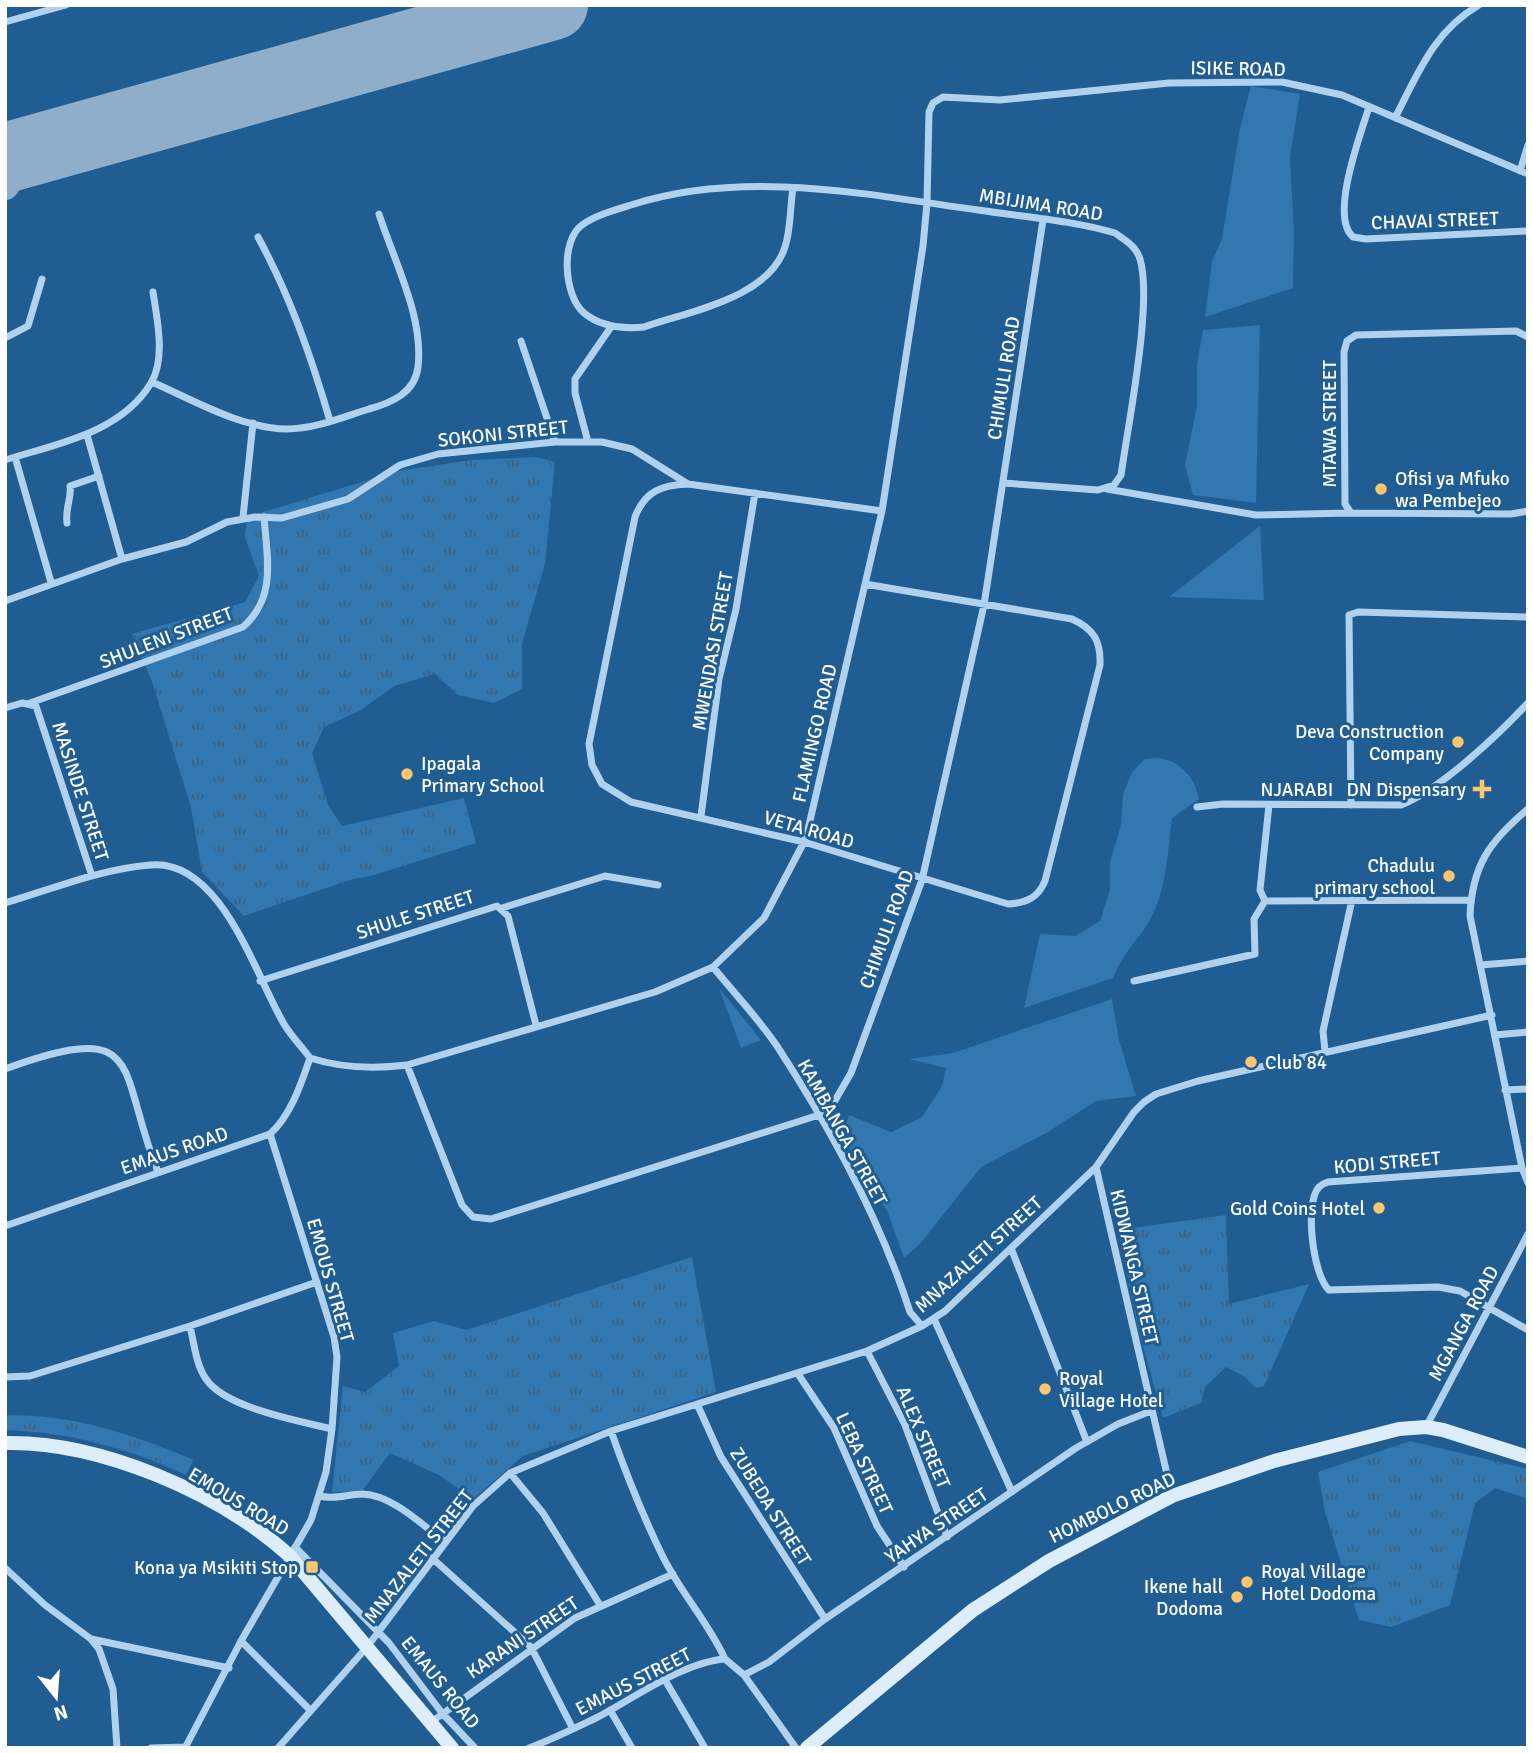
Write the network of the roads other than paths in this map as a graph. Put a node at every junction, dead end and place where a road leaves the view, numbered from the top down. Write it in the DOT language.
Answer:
graph roads {
  1 [pos="66,5"];
  2 [pos="1479,5"];
  3 [pos="5,22"];
  4 [pos="933,103"];
  5 [pos="1368,107"];
  6 [pos="1395,118"];
  7 [pos="1528,145"];
  8 [pos="1524,173"];
  9 [pos="793,188"];
  10 [pos="927,203"];
  11 [pos="379,214"];
  12 [pos="1043,220"];
  13 [pos="1528,231"];
  14 [pos="258,237"];
  15 [pos="42,279"];
  16 [pos="153,292"];
  17 [pos="611,327"];
  18 [pos="1528,337"];
  19 [pos="5,338"];
  20 [pos="521,341"];
  21 [pos="152,382"];
  22 [pos="330,421"];
  23 [pos="253,423"];
  24 [pos="88,435"];
  25 [pos="555,442"];
  26 [pos="588,442"];
  27 [pos="15,457"];
  28 [pos="5,460"];
  29 [pos="99,476"];
  30 [pos="1003,483"];
  31 [pos="688,484"];
  32 [pos="1106,489"];
  33 [pos="755,493"];
  34 [pos="882,511"];
  35 [pos="1528,511"];
  36 [pos="1351,513"];
  37 [pos="243,517"];
  38 [pos="264,517"];
  39 [pos="67,523"];
  40 [pos="122,559"];
  41 [pos="51,582"];
  42 [pos="865,584"];
  43 [pos="5,601"];
  44 [pos="984,605"];
  45 [pos="1528,617"];
  46 [pos="30,703"];
  47 [pos="1528,703"];
  48 [pos="5,708"];
  49 [pos="1269,805"];
  50 [pos="1351,805"];
  51 [pos="1197,807"];
  52 [pos="1527,812"];
  53 [pos="701,816"];
  54 [pos="804,842"];
  55 [pos="92,876"];
  56 [pos="922,880"];
  57 [pos="658,885"];
  58 [pos="1352,900"];
  59 [pos="1471,900"];
  60 [pos="1265,901"];
  61 [pos="5,903"];
  62 [pos="502,908"];
  63 [pos="1528,961"];
  64 [pos="1481,965"];
  65 [pos="713,967"];
  66 [pos="260,981"];
  67 [pos="1134,981"];
  68 [pos="1492,1015"];
  69 [pos="536,1025"];
  70 [pos="1528,1032"];
  71 [pos="1495,1035"];
  72 [pos="1325,1051"];
  73 [pos="310,1058"];
  74 [pos="407,1065"];
  75 [pos="5,1069"];
  76 [pos="1528,1089"];
  77 [pos="1505,1090"];
  78 [pos="819,1115"];
  79 [pos="270,1134"];
  80 [pos="1096,1167"];
  81 [pos="1522,1168"];
  82 [pos="158,1172"];
  83 [pos="1528,1183"];
  84 [pos="5,1226"];
  85 [pos="1528,1234"];
  86 [pos="1011,1248"];
  87 [pos="317,1282"];
  88 [pos="1489,1307"];
  89 [pos="934,1319"];
  90 [pos="190,1326"];
  91 [pos="922,1326"];
  92 [pos="1528,1330"];
  93 [pos="867,1350"];
  94 [pos="797,1374"];
  95 [pos="5,1377"];
  96 [pos="698,1406"];
  97 [pos="1151,1411"];
  98 [pos="1426,1427"];
  99 [pos="332,1429"];
  100 [pos="611,1431"];
  101 [pos="1087,1442"];
  102 [pos="5,1443"];
  103 [pos="1528,1457"];
  104 [pos="510,1473"];
  105 [pos="1012,1492"];
  106 [pos="319,1496"];
  107 [pos="1172,1496"];
  108 [pos="947,1537"];
  109 [pos="444,1541"];
  110 [pos="293,1551"];
  111 [pos="432,1558"];
  112 [pos="904,1567"];
  113 [pos="5,1569"];
  114 [pos="673,1574"];
  115 [pos="600,1605"];
  116 [pos="825,1619"];
  117 [pos="379,1632"];
  118 [pos="91,1639"];
  119 [pos="241,1641"];
  120 [pos="368,1647"];
  121 [pos="531,1647"];
  122 [pos="725,1659"];
  123 [pos="229,1668"];
  124 [pos="744,1675"];
  125 [pos="665,1680"];
  126 [pos="310,1710"];
  127 [pos="610,1710"];
  128 [pos="442,1713"];
  129 [pos="430,1723"];
  130 [pos="573,1729"];
  131 [pos="185,1747"];
  132 [pos="117,1748"];
  133 [pos="151,1748"];
  134 [pos="278,1748"];
  135 [pos="452,1748"];
  136 [pos="475,1748"];
  137 [pos="529,1748"];
  138 [pos="632,1748"];
  139 [pos="705,1748"];
  140 [pos="796,1748"];
  141 [pos="807,1748"];
  1 -- 3 [label="street"];
  2 -- 6 [label="street"];
  4 -- 5 [label="street, ISIKE ROAD"];
  4 -- 10 [label="street, FLAMINGO ROAD"];
  5 -- 6 [label="street, ISIKE ROAD"];
  5 -- 13 [label="street, CHAVAI STREET"];
  6 -- 8 [label="street, ISIKE ROAD"];
  7 -- 8 [label="street"];
  9 -- 10 [label="street, MBIJIMA ROAD"];
  9 -- 17 [label="street"];
  9 -- 17 [label="street, MBIJIMA ROAD"];
  10 -- 12 [label="street, MBIJIMA ROAD"];
  10 -- 34 [label="street, FLAMINGO ROAD"];
  11 -- 22 [label="street"];
  12 -- 30 [label="street, CHIMULI ROAD"];
  12 -- 32 [label="street, MBIJIMA ROAD"];
  14 -- 22 [label="street"];
  15 -- 19 [label="street"];
  16 -- 21 [label="street"];
  17 -- 26 [label="street"];
  18 -- 36 [label="street, MTAWA STREET"];
  20 -- 25 [label="street"];
  21 -- 23 [label="street"];
  21 -- 24 [label="street"];
  22 -- 23 [label="street"];
  23 -- 37 [label="street"];
  24 -- 27 [label="street"];
  24 -- 29 [label="street"];
  25 -- 26 [label="street, SOKONI STREET"];
  25 -- 38 [label="street, SOKONI STREET"];
  26 -- 31 [label="street, SOKONI STREET"];
  27 -- 28 [label="street"];
  27 -- 41 [label="street"];
  29 -- 39 [label="street"];
  29 -- 40 [label="street"];
  30 -- 32 [label="street"];
  30 -- 44 [label="street, CHIMULI ROAD"];
  31 -- 33 [label="street, VETA ROAD"];
  31 -- 53 [label="street, VETA ROAD"];
  32 -- 36 [label="street"];
  33 -- 34 [label="street, VETA ROAD"];
  33 -- 53 [label="street, MWENDASI STREET"];
  34 -- 42 [label="street, FLAMINGO ROAD"];
  35 -- 36 [label="street, MTAWA STREET"];
  37 -- 38 [label="street, SOKONI STREET"];
  37 -- 40 [label="street, SOKONI STREET"];
  38 -- 46 [label="street, SHULENI STREET"];
  40 -- 41 [label="street, SOKONI STREET"];
  41 -- 43 [label="street, SOKONI STREET"];
  42 -- 44 [label="street, VETA ROAD"];
  42 -- 54 [label="street, FLAMINGO ROAD"];
  44 -- 56 [label="street, CHIMULI ROAD"];
  44 -- 56 [label="street, VETA ROAD"];
  45 -- 50 [label="street"];
  46 -- 48 [label="street, MASINDE STREET"];
  46 -- 55 [label="street, MASINDE STREET"];
  47 -- 50 [label="street, NJARABI"];
  49 -- 50 [label="street, NJARABI"];
  49 -- 51 [label="street, NJARABI"];
  49 -- 60 [label="street"];
  52 -- 59 [label="street"];
  53 -- 54 [label="street, VETA ROAD"];
  54 -- 56 [label="street, VETA ROAD"];
  54 -- 65 [label="street, FLAMINGO ROAD"];
  55 -- 61 [label="street, MASINDE STREET"];
  55 -- 66 [label="street, MASINDE STREET"];
  56 -- 78 [label="street, CHIMULI ROAD"];
  57 -- 62 [label="street"];
  58 -- 59 [label="street"];
  58 -- 60 [label="street"];
  58 -- 72 [label="street"];
  59 -- 64 [label="street"];
  60 -- 67 [label="street"];
  62 -- 66 [label="street, SHULE STREET"];
  62 -- 69 [label="street, SHULE STREET"];
  63 -- 64 [label="street"];
  64 -- 68 [label="street"];
  65 -- 69 [label="street, FLAMINGO ROAD"];
  65 -- 78 [label="street, KAMBANGA STREET"];
  66 -- 73 [label="street, MASINDE STREET"];
  68 -- 71 [label="street"];
  68 -- 72 [label="street, MNAZALETI STREET"];
  69 -- 74 [label="street, FLAMINGO ROAD"];
  70 -- 71 [label="street"];
  71 -- 77 [label="street"];
  72 -- 80 [label="street, MNAZALETI STREET"];
  73 -- 74 [label="street, FLAMINGO ROAD"];
  73 -- 79 [label="street"];
  74 -- 78 [label="street"];
  75 -- 82 [label="street"];
  76 -- 77 [label="street"];
  77 -- 81 [label="street"];
  78 -- 91 [label="street, KAMBANGA STREET"];
  79 -- 82 [label="street, EMAUS ROAD"];
  79 -- 87 [label="street, EMOUS STREET"];
  80 -- 86 [label="street, MNAZALETI STREET"];
  80 -- 97 [label="street, KIDWANGA STREET"];
  81 -- 83 [label="street"];
  81 -- 88 [label="street, KODI STREET"];
  82 -- 84 [label="street, EMAUS ROAD"];
  85 -- 88 [label="street, MGANGA ROAD"];
  86 -- 89 [label="street, MNAZALETI STREET"];
  86 -- 101 [label="street"];
  87 -- 90 [label="street"];
  87 -- 99 [label="street, EMOUS STREET"];
  88 -- 92 [label="street"];
  88 -- 98 [label="street, MGANGA ROAD"];
  89 -- 91 [label="street, MNAZALETI STREET"];
  89 -- 105 [label="street"];
  90 -- 95 [label="street"];
  90 -- 99 [label="street"];
  91 -- 93 [label="street, MNAZALETI STREET"];
  93 -- 94 [label="street, MNAZALETI STREET"];
  93 -- 108 [label="street, ALEX STREET"];
  94 -- 96 [label="street, MNAZALETI STREET"];
  94 -- 112 [label="street, LEBA STREET"];
  96 -- 100 [label="street, MNAZALETI STREET"];
  96 -- 116 [label="street, ZUBEDA STREET"];
  97 -- 101 [label="street, YAHYA STREET"];
  97 -- 107 [label="street, KIDWANGA STREET"];
  98 -- 103 [label="street, HOMBOLO ROAD"];
  98 -- 107 [label="street, HOMBOLO ROAD"];
  99 -- 106 [label="street, EMOUS STREET"];
  100 -- 104 [label="street, MNAZALETI STREET"];
  100 -- 114 [label="street"];
  101 -- 105 [label="street, YAHYA STREET"];
  102 -- 110 [label="street, EMOUS ROAD"];
  104 -- 109 [label="street, MNAZALETI STREET"];
  104 -- 115 [label="street, KARANI STREET"];
  105 -- 108 [label="street, YAHYA STREET"];
  106 -- 109 [label="street"];
  106 -- 110 [label="street, EMOUS STREET"];
  107 -- 141 [label="street, HOMBOLO ROAD"];
  108 -- 112 [label="street, YAHYA STREET"];
  109 -- 111 [label="street, MNAZALETI STREET"];
  110 -- 117 [label="street, EMAUS ROAD"];
  110 -- 119 [label="street, EMOUS STREET"];
  110 -- 120 [label="street, EMOUS ROAD"];
  111 -- 117 [label="street, MNAZALETI STREET"];
  111 -- 121 [label="street"];
  112 -- 116 [label="street, YAHYA STREET"];
  113 -- 118 [label="street"];
  114 -- 115 [label="street, KARANI STREET"];
  114 -- 122 [label="street"];
  115 -- 121 [label="street, KARANI STREET"];
  116 -- 124 [label="street, YAHYA STREET"];
  117 -- 120 [label="street, MNAZALETI STREET"];
  117 -- 128 [label="street, EMAUS ROAD"];
  118 -- 123 [label="street"];
  118 -- 132 [label="street"];
  119 -- 123 [label="street, EMOUS STREET"];
  119 -- 126 [label="street"];
  120 -- 126 [label="street, MNAZALETI STREET"];
  120 -- 129 [label="street, EMOUS ROAD"];
  121 -- 128 [label="street, KARANI STREET"];
  121 -- 130 [label="street"];
  122 -- 124 [label="street"];
  122 -- 125 [label="street, EMAUS STREET"];
  123 -- 131 [label="street, EMOUS STREET"];
  124 -- 140 [label="street"];
  125 -- 127 [label="street, EMAUS STREET"];
  125 -- 139 [label="street"];
  126 -- 134 [label="street, MNAZALETI STREET"];
  127 -- 130 [label="street, EMAUS STREET"];
  127 -- 138 [label="street"];
  128 -- 129 [label="street, KARANI STREET"];
  128 -- 136 [label="street, EMAUS ROAD"];
  129 -- 135 [label="street, EMOUS ROAD"];
  130 -- 137 [label="street, EMAUS STREET"];
  131 -- 133 [label="street"];
}
